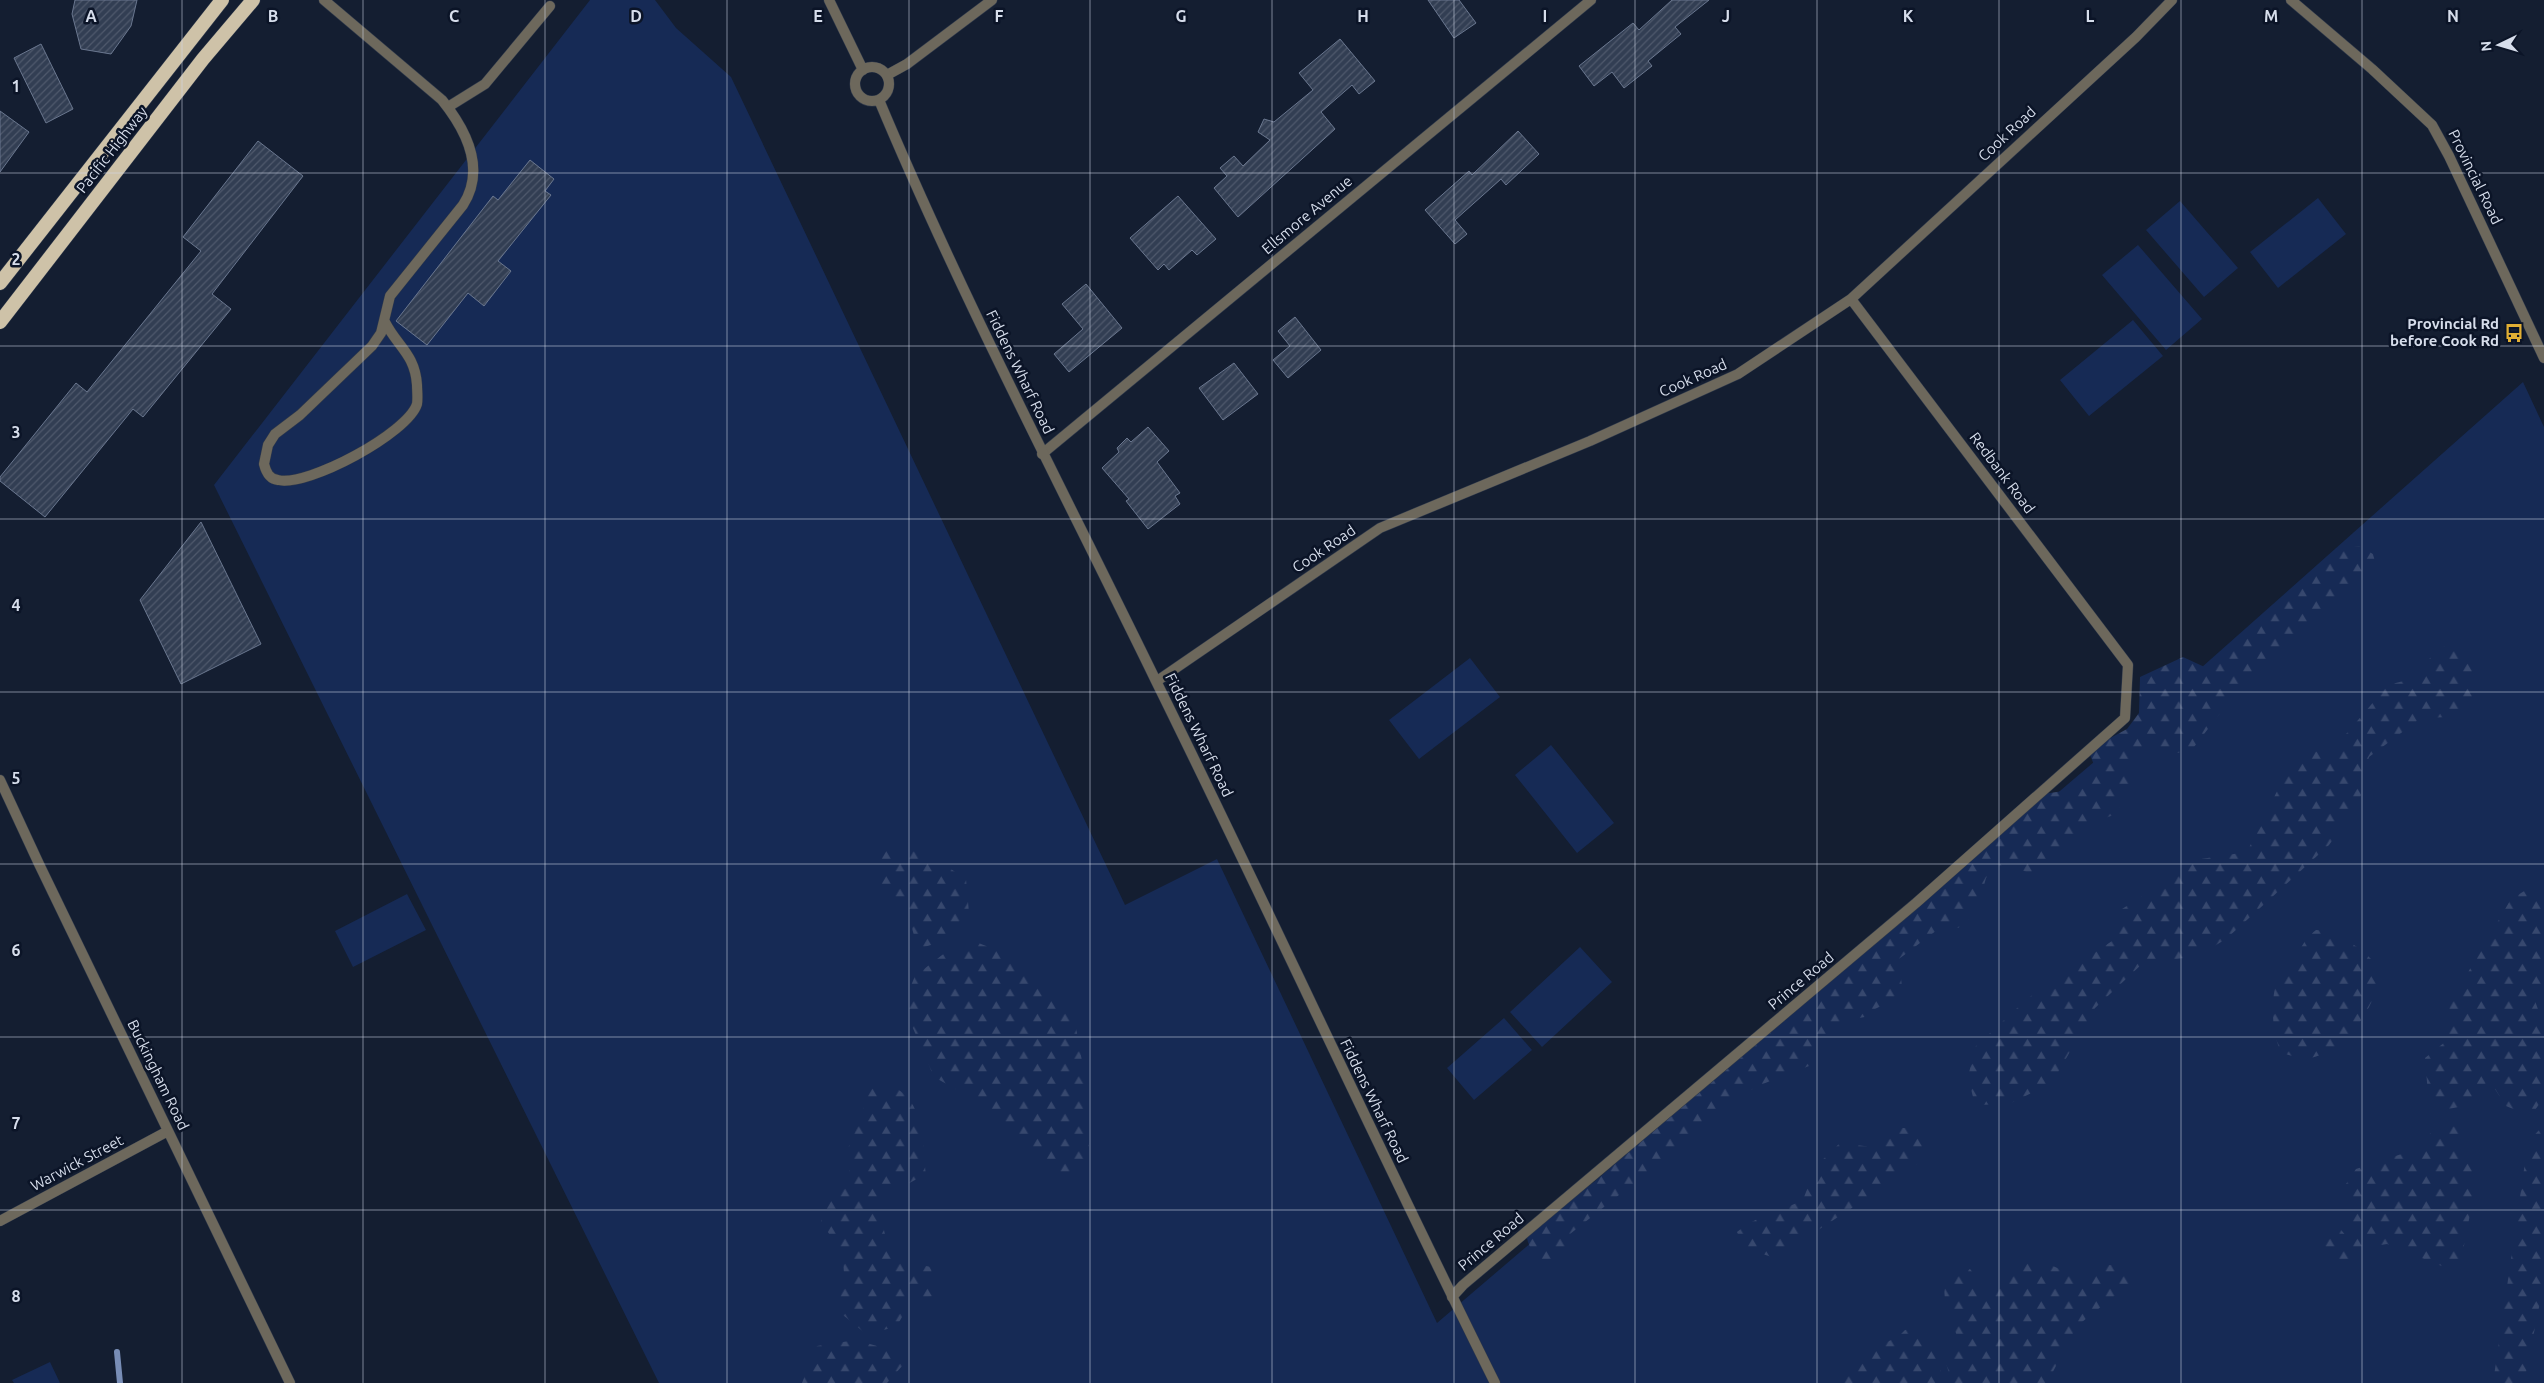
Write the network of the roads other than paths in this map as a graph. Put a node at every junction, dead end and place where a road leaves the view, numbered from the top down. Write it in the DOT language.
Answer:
graph roads {
  1 [pos="222,0"];
  2 [pos="252,0"];
  3 [pos="324,0"];
  4 [pos="829,0"];
  5 [pos="992,0"];
  6 [pos="1591,0"];
  7 [pos="2172,0"];
  8 [pos="2291,0"];
  9 [pos="550,6"];
  10 [pos="863,70"];
  11 [pos="887,75"];
  12 [pos="879,100"];
  13 [pos="448,107"];
  14 [pos="0,283"];
  15 [pos="1851,298"];
  16 [pos="0,322"];
  17 [pos="385,322"];
  18 [pos="2544,358"];
  19 [pos="1042,454"];
  20 [pos="2128,665"];
  21 [pos="1156,681"];
  22 [pos="0,780"];
  23 [pos="168,1132"];
  24 [pos="0,1222"];
  25 [pos="1452,1297"];
  26 [pos="290,1383"];
  27 [pos="1495,1383"];
  1 -- 14 [label="highway, Pacific Highway"];
  2 -- 16 [label="highway, Pacific Highway"];
  3 -- 13 [label="street"];
  4 -- 10 [label="street"];
  5 -- 11 [label="street"];
  6 -- 19 [label="street, Ellsmore Avenue"];
  7 -- 15 [label="street, Cook Road"];
  8 -- 18 [label="street, Provincial Road"];
  9 -- 13 [label="street"];
  10 -- 11 [label="street"];
  10 -- 12 [label="street"];
  11 -- 12 [label="street"];
  12 -- 19 [label="street, Fiddens Wharf Road"];
  13 -- 17 [label="street"];
  15 -- 20 [label="street, Redbank Road"];
  15 -- 21 [label="street, Cook Road"];
  17 -- 17 [label="street"];
  19 -- 21 [label="street, Fiddens Wharf Road"];
  20 -- 25 [label="street, Prince Road"];
  21 -- 25 [label="street, Fiddens Wharf Road"];
  22 -- 23 [label="street, Buckingham Road"];
  23 -- 24 [label="street, Warwick Street"];
  23 -- 26 [label="street, Buckingham Road"];
  25 -- 27 [label="street, Fiddens Wharf Road"];
}
